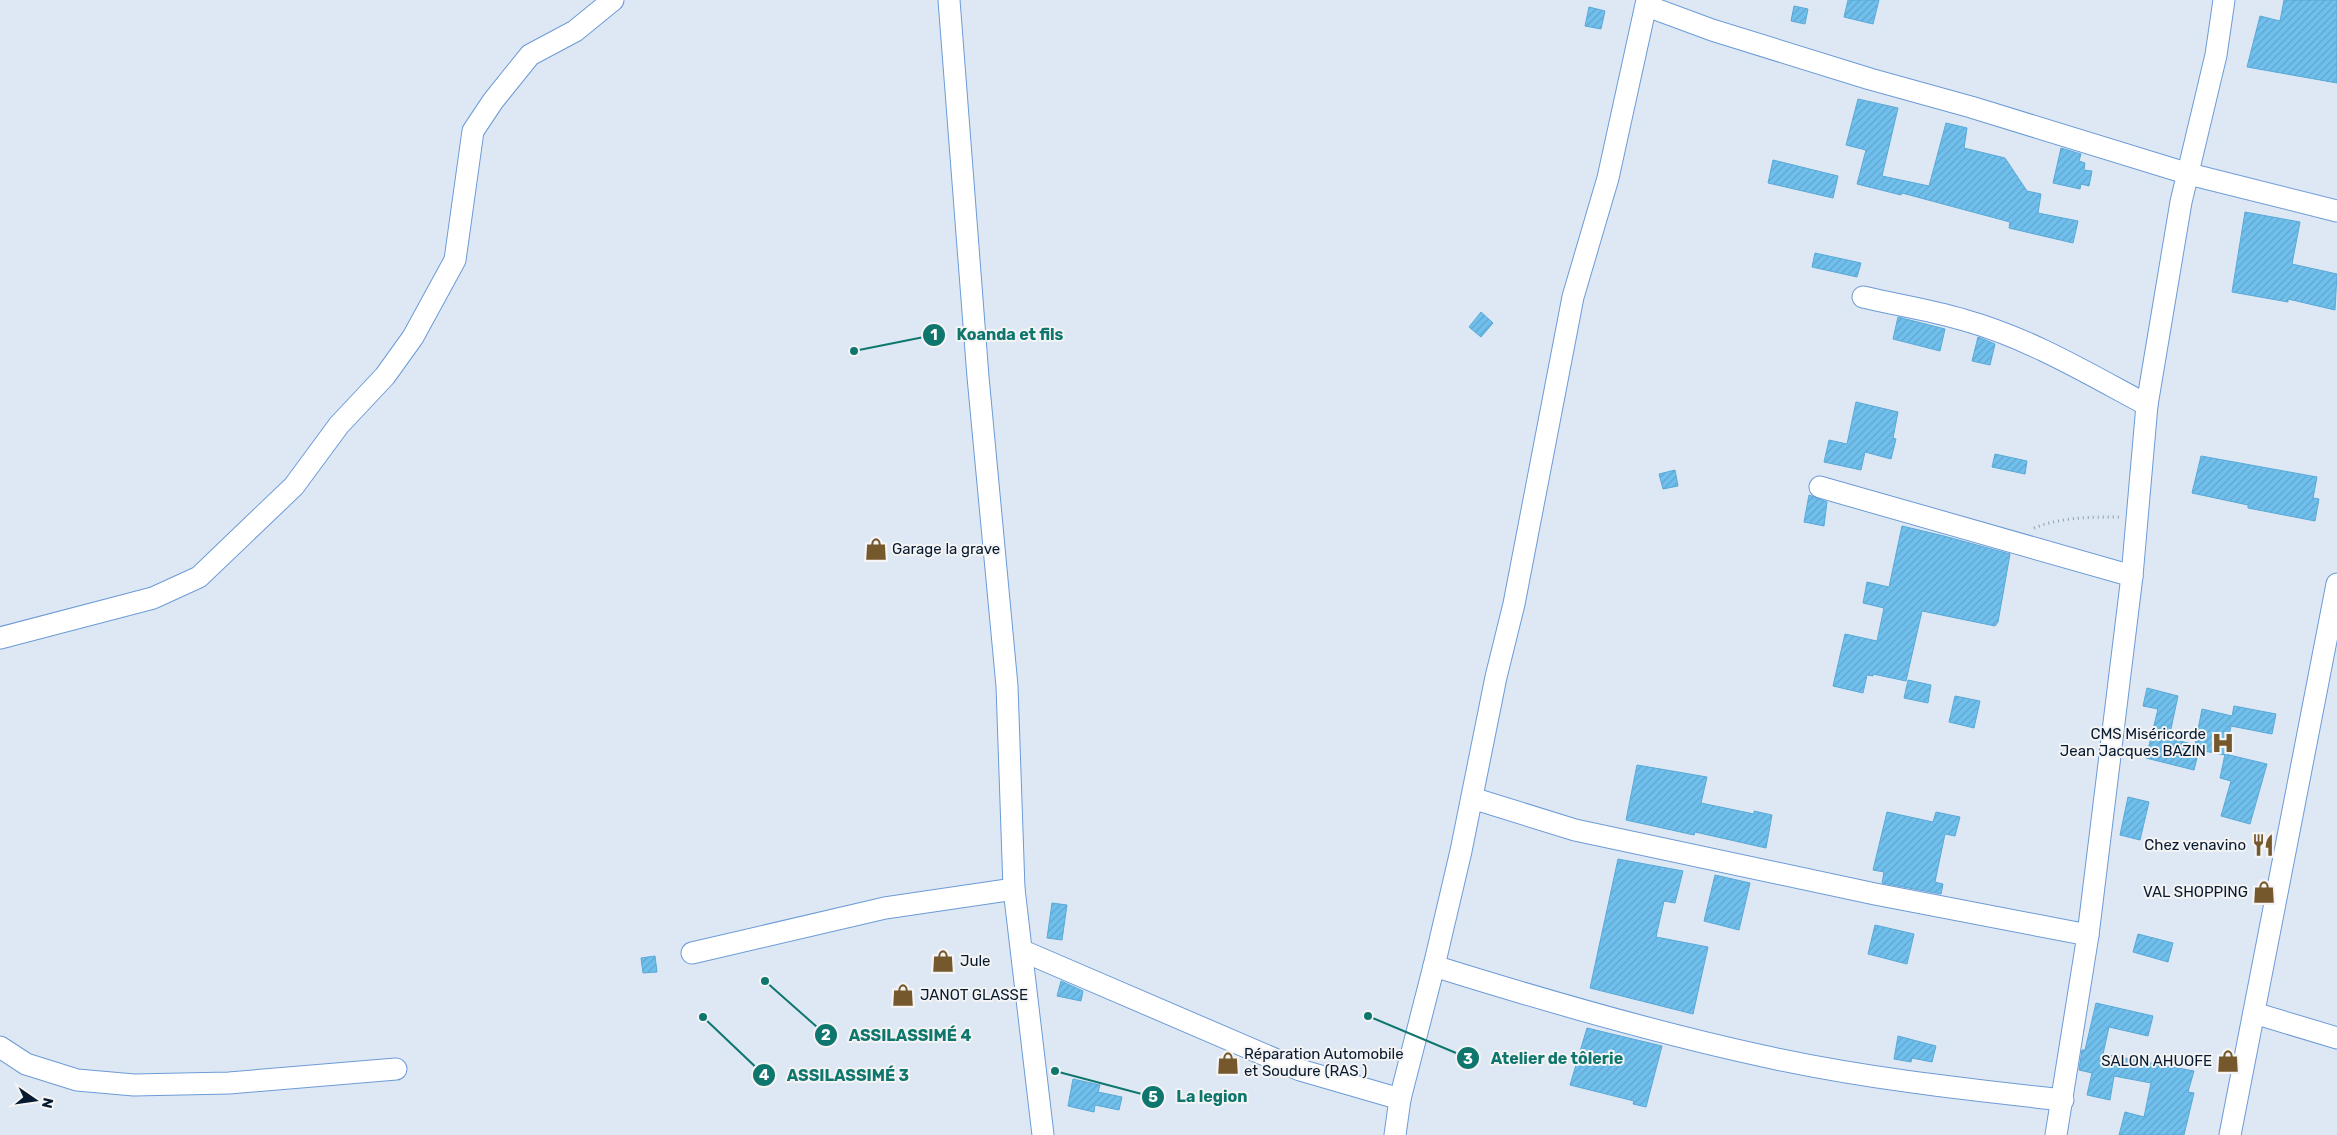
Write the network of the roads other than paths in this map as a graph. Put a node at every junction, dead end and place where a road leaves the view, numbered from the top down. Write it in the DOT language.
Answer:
graph roads {
  1 [pos="613,0"];
  2 [pos="949,0"];
  3 [pos="2224,0"];
  4 [pos="1647,3"];
  5 [pos="2189,174"];
  6 [pos="2337,211"];
  7 [pos="1863,297"];
  8 [pos="2148,405"];
  9 [pos="1820,487"];
  10 [pos="2132,576"];
  11 [pos="2336,590"];
  12 [pos="0,638"];
  13 [pos="1472,798"];
  14 [pos="1014,889"];
  15 [pos="2088,935"];
  16 [pos="1023,951"];
  17 [pos="692,953"];
  18 [pos="1434,966"];
  19 [pos="2254,1014"];
  20 [pos="2337,1038"];
  21 [pos="0,1046"];
  22 [pos="396,1069"];
  23 [pos="1400,1099"];
  24 [pos="2063,1100"];
  25 [pos="1043,1135"];
  26 [pos="1395,1135"];
  27 [pos="2056,1135"];
  28 [pos="2230,1135"];
  1 -- 12 [label="street"];
  2 -- 14 [label="street"];
  3 -- 5 [label="street"];
  4 -- 5 [label="street"];
  4 -- 13 [label="street"];
  5 -- 6 [label="street"];
  5 -- 8 [label="street"];
  7 -- 8 [label="street"];
  8 -- 10 [label="street"];
  9 -- 10 [label="street"];
  10 -- 15 [label="street"];
  11 -- 19 [label="street"];
  13 -- 15 [label="street"];
  13 -- 18 [label="street"];
  14 -- 16 [label="street"];
  14 -- 17 [label="street"];
  15 -- 24 [label="street"];
  16 -- 23 [label="street"];
  16 -- 25 [label="street"];
  18 -- 23 [label="street"];
  18 -- 24 [label="street"];
  19 -- 20 [label="street"];
  19 -- 28 [label="street"];
  21 -- 22 [label="street"];
  23 -- 26 [label="street"];
  24 -- 27 [label="street"];
}
